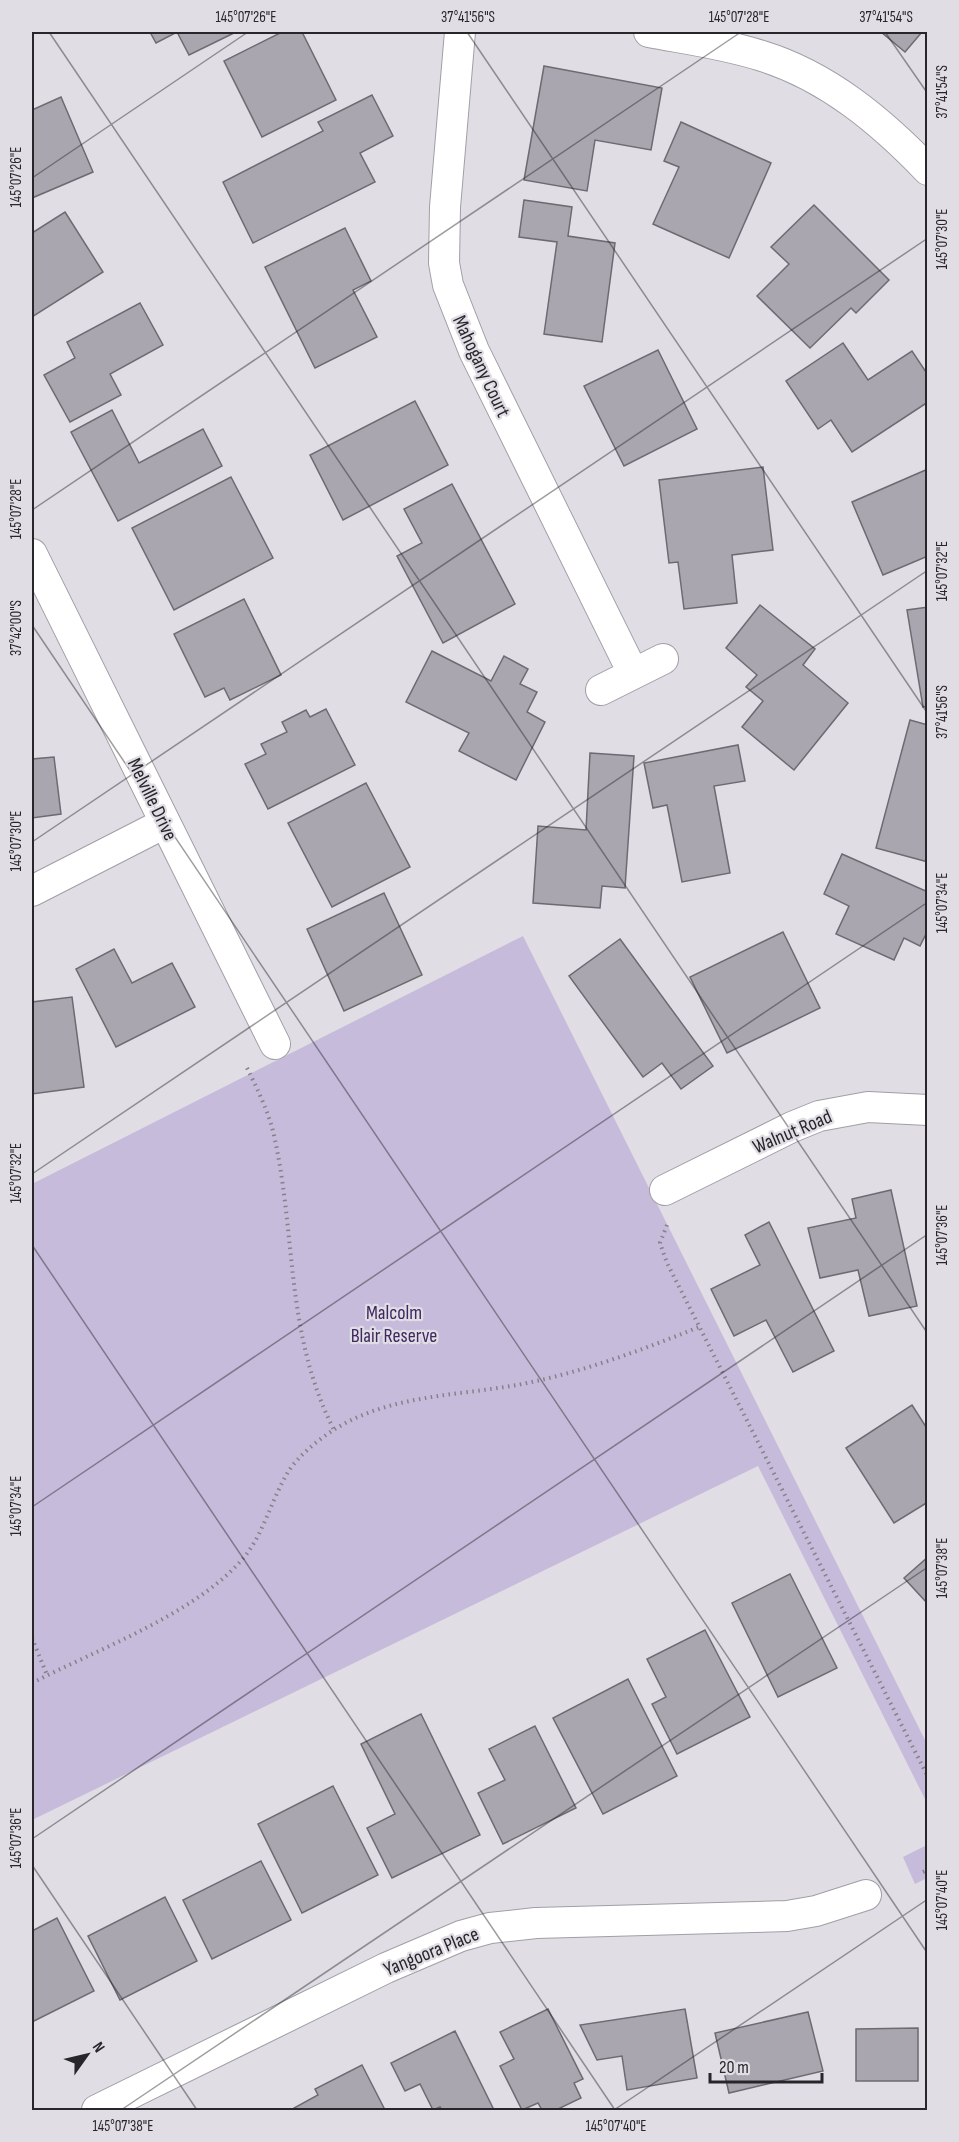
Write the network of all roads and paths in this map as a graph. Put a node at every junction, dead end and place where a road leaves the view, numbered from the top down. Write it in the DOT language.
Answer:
graph roads {
  1 [pos="460,32"];
  2 [pos="649,32"];
  3 [pos="927,170"];
  4 [pos="32,554"];
  5 [pos="663,658"];
  6 [pos="633,673"];
  7 [pos="601,690"];
  8 [pos="165,823"];
  9 [pos="32,891"];
  10 [pos="275,1044"];
  11 [pos="247,1068"];
  12 [pos="927,1110"];
  13 [pos="665,1190"];
  14 [pos="670,1222"];
  15 [pos="699,1327"];
  16 [pos="334,1430"];
  17 [pos="32,1638"];
  18 [pos="47,1675"];
  19 [pos="32,1683"];
  20 [pos="927,1777"];
  21 [pos="866,1895"];
  22 [pos="97,2110"];
  1 -- 6 [label="street, Mahogany Court"];
  2 -- 3 [label="street"];
  4 -- 8 [label="street, Melville Drive"];
  5 -- 6 [label="street"];
  6 -- 7 [label="street"];
  8 -- 9 [label="street"];
  8 -- 10 [label="street, Melville Drive"];
  11 -- 16 [label="path"];
  12 -- 13 [label="street, Walnut Road"];
  14 -- 15 [label="path"];
  15 -- 16 [label="path"];
  15 -- 20 [label="path"];
  16 -- 18 [label="path"];
  17 -- 18 [label="path"];
  18 -- 19 [label="path"];
  21 -- 22 [label="street, Yangoora Place"];
}
